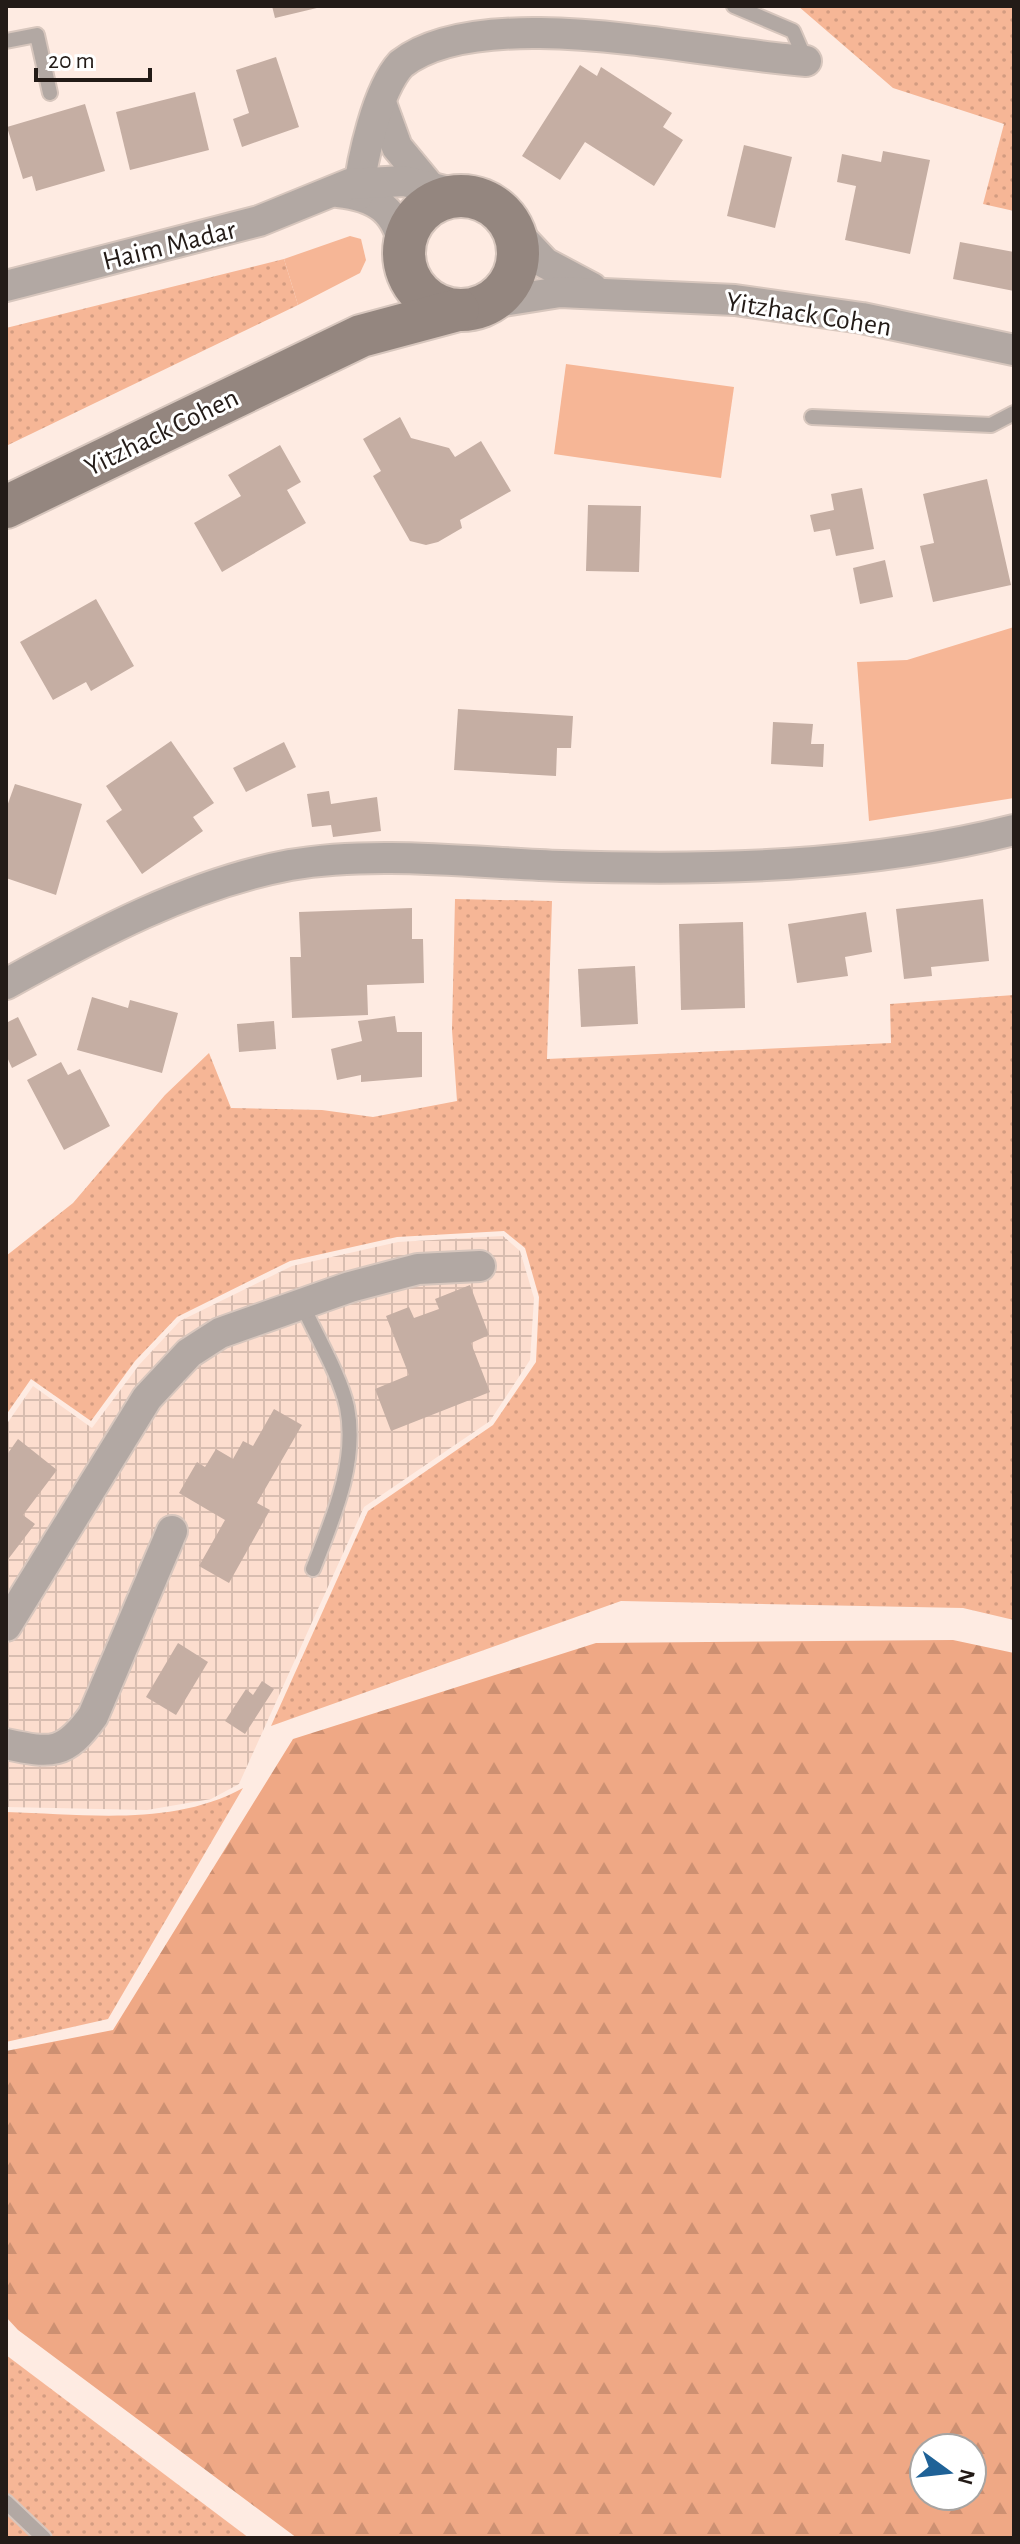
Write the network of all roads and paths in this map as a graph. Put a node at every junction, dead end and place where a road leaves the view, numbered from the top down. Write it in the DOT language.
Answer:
graph roads {
  1 [pos="734,6"];
  2 [pos="6,41"];
  3 [pos="806,61"];
  4 [pos="50,93"];
  5 [pos="381,103"];
  6 [pos="349,190"];
  7 [pos="447,192"];
  8 [pos="513,229"];
  9 [pos="404,256"];
  10 [pos="6,286"];
  11 [pos="601,291"];
  12 [pos="474,307"];
  13 [pos="361,336"];
  14 [pos="1014,350"];
  15 [pos="1014,413"];
  16 [pos="812,417"];
  17 [pos="6,507"];
  18 [pos="1014,830"];
  19 [pos="6,984"];
  20 [pos="480,1266"];
  21 [pos="302,1304"];
  22 [pos="172,1531"];
  23 [pos="313,1569"];
  24 [pos="6,1626"];
  25 [pos="6,1744"];
  26 [pos="6,2502"];
  27 [pos="44,2538"];
  1 -- 3 [label="lane"];
  2 -- 4 [label="lane"];
  3 -- 5 [label="street"];
  5 -- 6 [label="street"];
  5 -- 7 [label="street"];
  6 -- 7 [label="street, Haim Madar"];
  6 -- 9 [label="street"];
  6 -- 10 [label="street, Haim Madar"];
  7 -- 8 [label="street"];
  7 -- 9 [label="street"];
  8 -- 11 [label="street, Yitzhack Cohen"];
  8 -- 12 [label="street"];
  9 -- 12 [label="street"];
  9 -- 13 [label="street, Yitzhack Cohen"];
  11 -- 12 [label="street, Yitzhack Cohen"];
  11 -- 14 [label="street, Yitzhack Cohen"];
  12 -- 13 [label="street, Yitzhack Cohen"];
  13 -- 17 [label="street, Yitzhack Cohen"];
  15 -- 16 [label="lane"];
  18 -- 19 [label="street"];
  20 -- 21 [label="street"];
  21 -- 23 [label="lane"];
  21 -- 24 [label="street"];
  22 -- 25 [label="street"];
  26 -- 27 [label="lane"];
}
